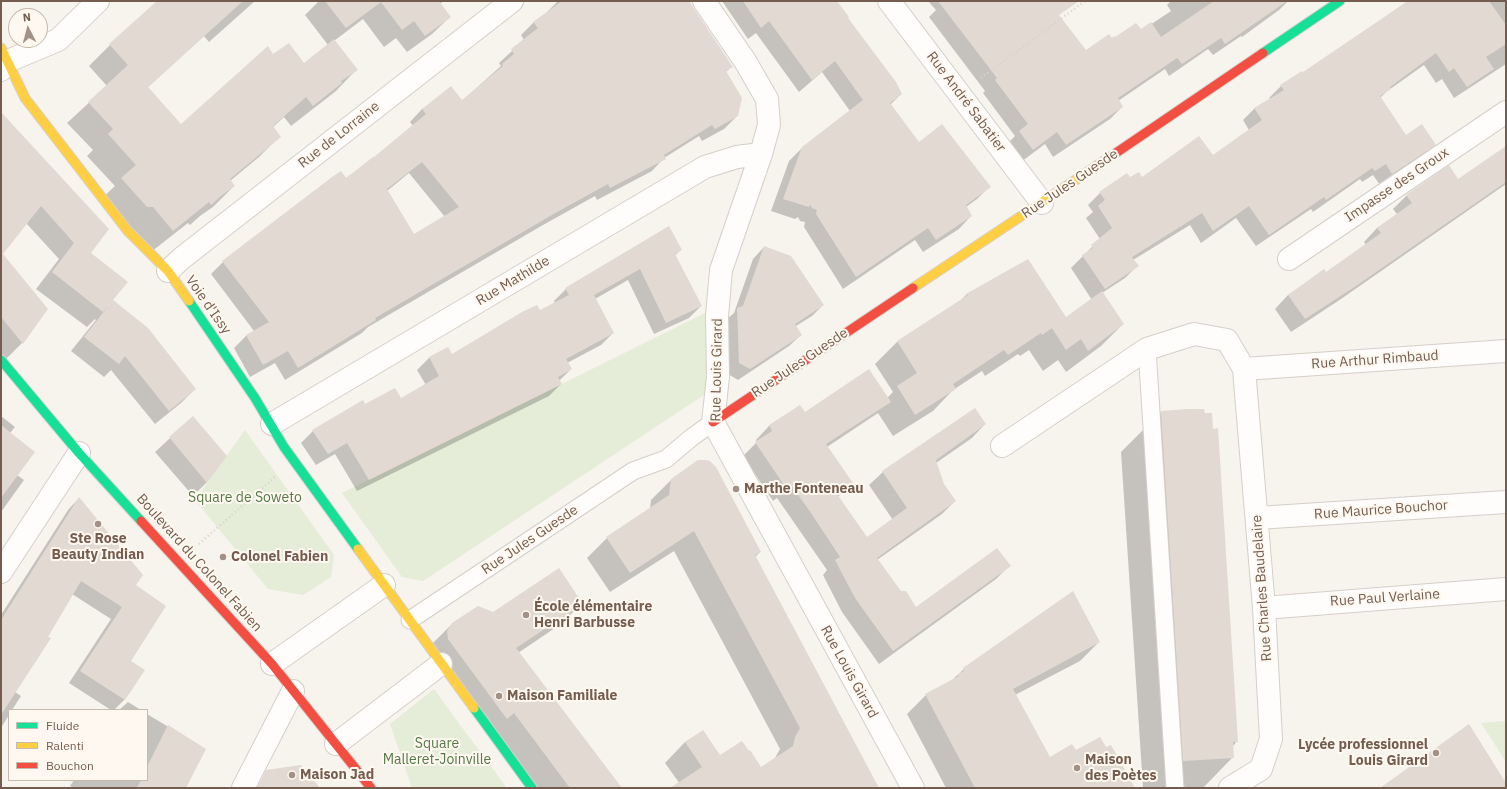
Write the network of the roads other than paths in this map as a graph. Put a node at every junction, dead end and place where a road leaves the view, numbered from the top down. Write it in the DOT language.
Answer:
graph roads {
  1 [pos="98,1"];
  2 [pos="512,1"];
  3 [pos="704,1"];
  4 [pos="889,1"];
  5 [pos="1340,1"];
  6 [pos="3,59"];
  7 [pos="1506,112"];
  8 [pos="761,154"];
  9 [pos="1042,203"];
  10 [pos="1289,259"];
  11 [pos="168,271"];
  12 [pos="1147,349"];
  13 [pos="1506,351"];
  14 [pos="1,360"];
  15 [pos="1244,369"];
  16 [pos="713,422"];
  17 [pos="272,424"];
  18 [pos="1002,446"];
  19 [pos="79,453"];
  20 [pos="1506,502"];
  21 [pos="1257,518"];
  22 [pos="1,572"];
  23 [pos="384,585"];
  24 [pos="1506,589"];
  25 [pos="1264,608"];
  26 [pos="410,620"];
  27 [pos="272,664"];
  28 [pos="441,664"];
  29 [pos="293,691"];
  30 [pos="336,744"];
  31 [pos="243,788"];
  32 [pos="371,788"];
  33 [pos="532,788"];
  34 [pos="913,788"];
  35 [pos="1175,788"];
  36 [pos="1230,788"];
  1 -- 6 [label="street"];
  2 -- 11 [label="street, Rue de Lorraine"];
  3 -- 8 [label="street, Rue Louis Girard"];
  4 -- 9 [label="street, Rue André Sabatier"];
  5 -- 9 [label="street, Rue Jules Guesde"];
  6 -- 11 [label="street, Voie d'Issy"];
  7 -- 10 [label="street, Impasse des Groux"];
  8 -- 16 [label="street, Rue Louis Girard"];
  8 -- 17 [label="street, Rue Mathilde"];
  9 -- 16 [label="street, Rue Jules Guesde"];
  11 -- 17 [label="street, Voie d'Issy"];
  12 -- 15 [label="street"];
  12 -- 18 [label="street"];
  12 -- 35 [label="lane"];
  13 -- 15 [label="street, Rue Arthur Rimbaud"];
  14 -- 19 [label="street, Boulevard du Colonel Fabien"];
  15 -- 21 [label="street, Rue Charles Baudelaire"];
  16 -- 26 [label="lane, Rue Jules Guesde"];
  16 -- 34 [label="street, Rue Louis Girard"];
  17 -- 23 [label="street, Voie d'Issy"];
  19 -- 22 [label="street"];
  19 -- 27 [label="street, Boulevard du Colonel Fabien"];
  20 -- 21 [label="street, Rue Maurice Bouchor"];
  21 -- 25 [label="street, Rue Charles Baudelaire"];
  23 -- 26 [label="street"];
  23 -- 27 [label="street"];
  24 -- 25 [label="street, Rue Paul Verlaine"];
  25 -- 36 [label="street, Rue Charles Baudelaire"];
  26 -- 28 [label="street"];
  27 -- 29 [label="street, Boulevard du Colonel Fabien"];
  28 -- 30 [label="street"];
  28 -- 33 [label="street"];
  29 -- 30 [label="street, Boulevard du Colonel Fabien"];
  29 -- 31 [label="street"];
  30 -- 32 [label="street, Boulevard du Colonel Fabien"];
}
